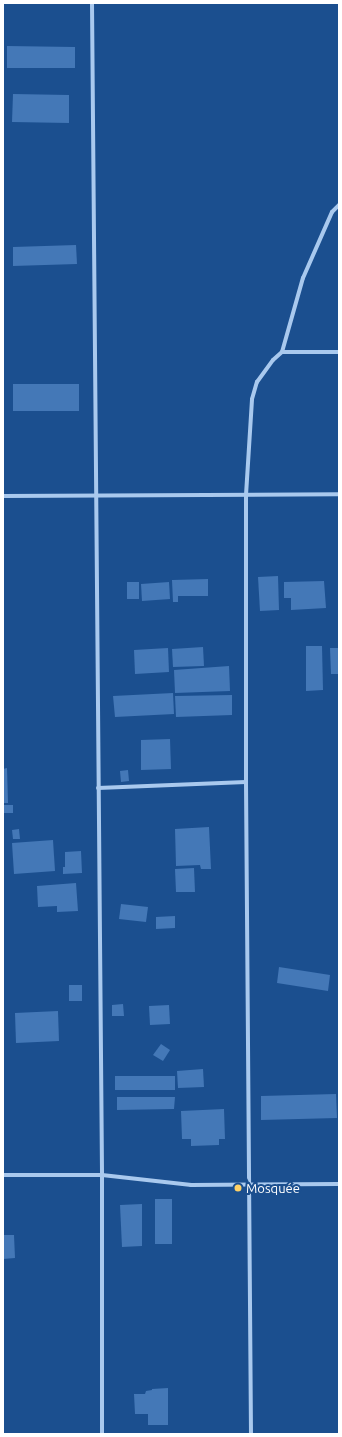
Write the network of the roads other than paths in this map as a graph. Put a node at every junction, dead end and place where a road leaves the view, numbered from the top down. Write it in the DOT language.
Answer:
graph roads {
  1 [pos="92,3"];
  2 [pos="339,205"];
  3 [pos="282,352"];
  4 [pos="339,352"];
  5 [pos="339,494"];
  6 [pos="96,495"];
  7 [pos="246,495"];
  8 [pos="3,496"];
  9 [pos="246,782"];
  10 [pos="98,788"];
  11 [pos="102,1174"];
  12 [pos="3,1175"];
  13 [pos="339,1184"];
  14 [pos="250,1185"];
  15 [pos="102,1434"];
  16 [pos="251,1434"];
  1 -- 6 [label="street"];
  2 -- 3 [label="street"];
  3 -- 4 [label="street"];
  3 -- 7 [label="street"];
  5 -- 7 [label="street"];
  6 -- 7 [label="street"];
  6 -- 8 [label="street"];
  6 -- 10 [label="street"];
  7 -- 9 [label="street"];
  9 -- 10 [label="street"];
  9 -- 14 [label="street"];
  10 -- 11 [label="street"];
  11 -- 12 [label="street"];
  11 -- 14 [label="street"];
  11 -- 15 [label="street"];
  13 -- 14 [label="street"];
  14 -- 16 [label="street"];
}
